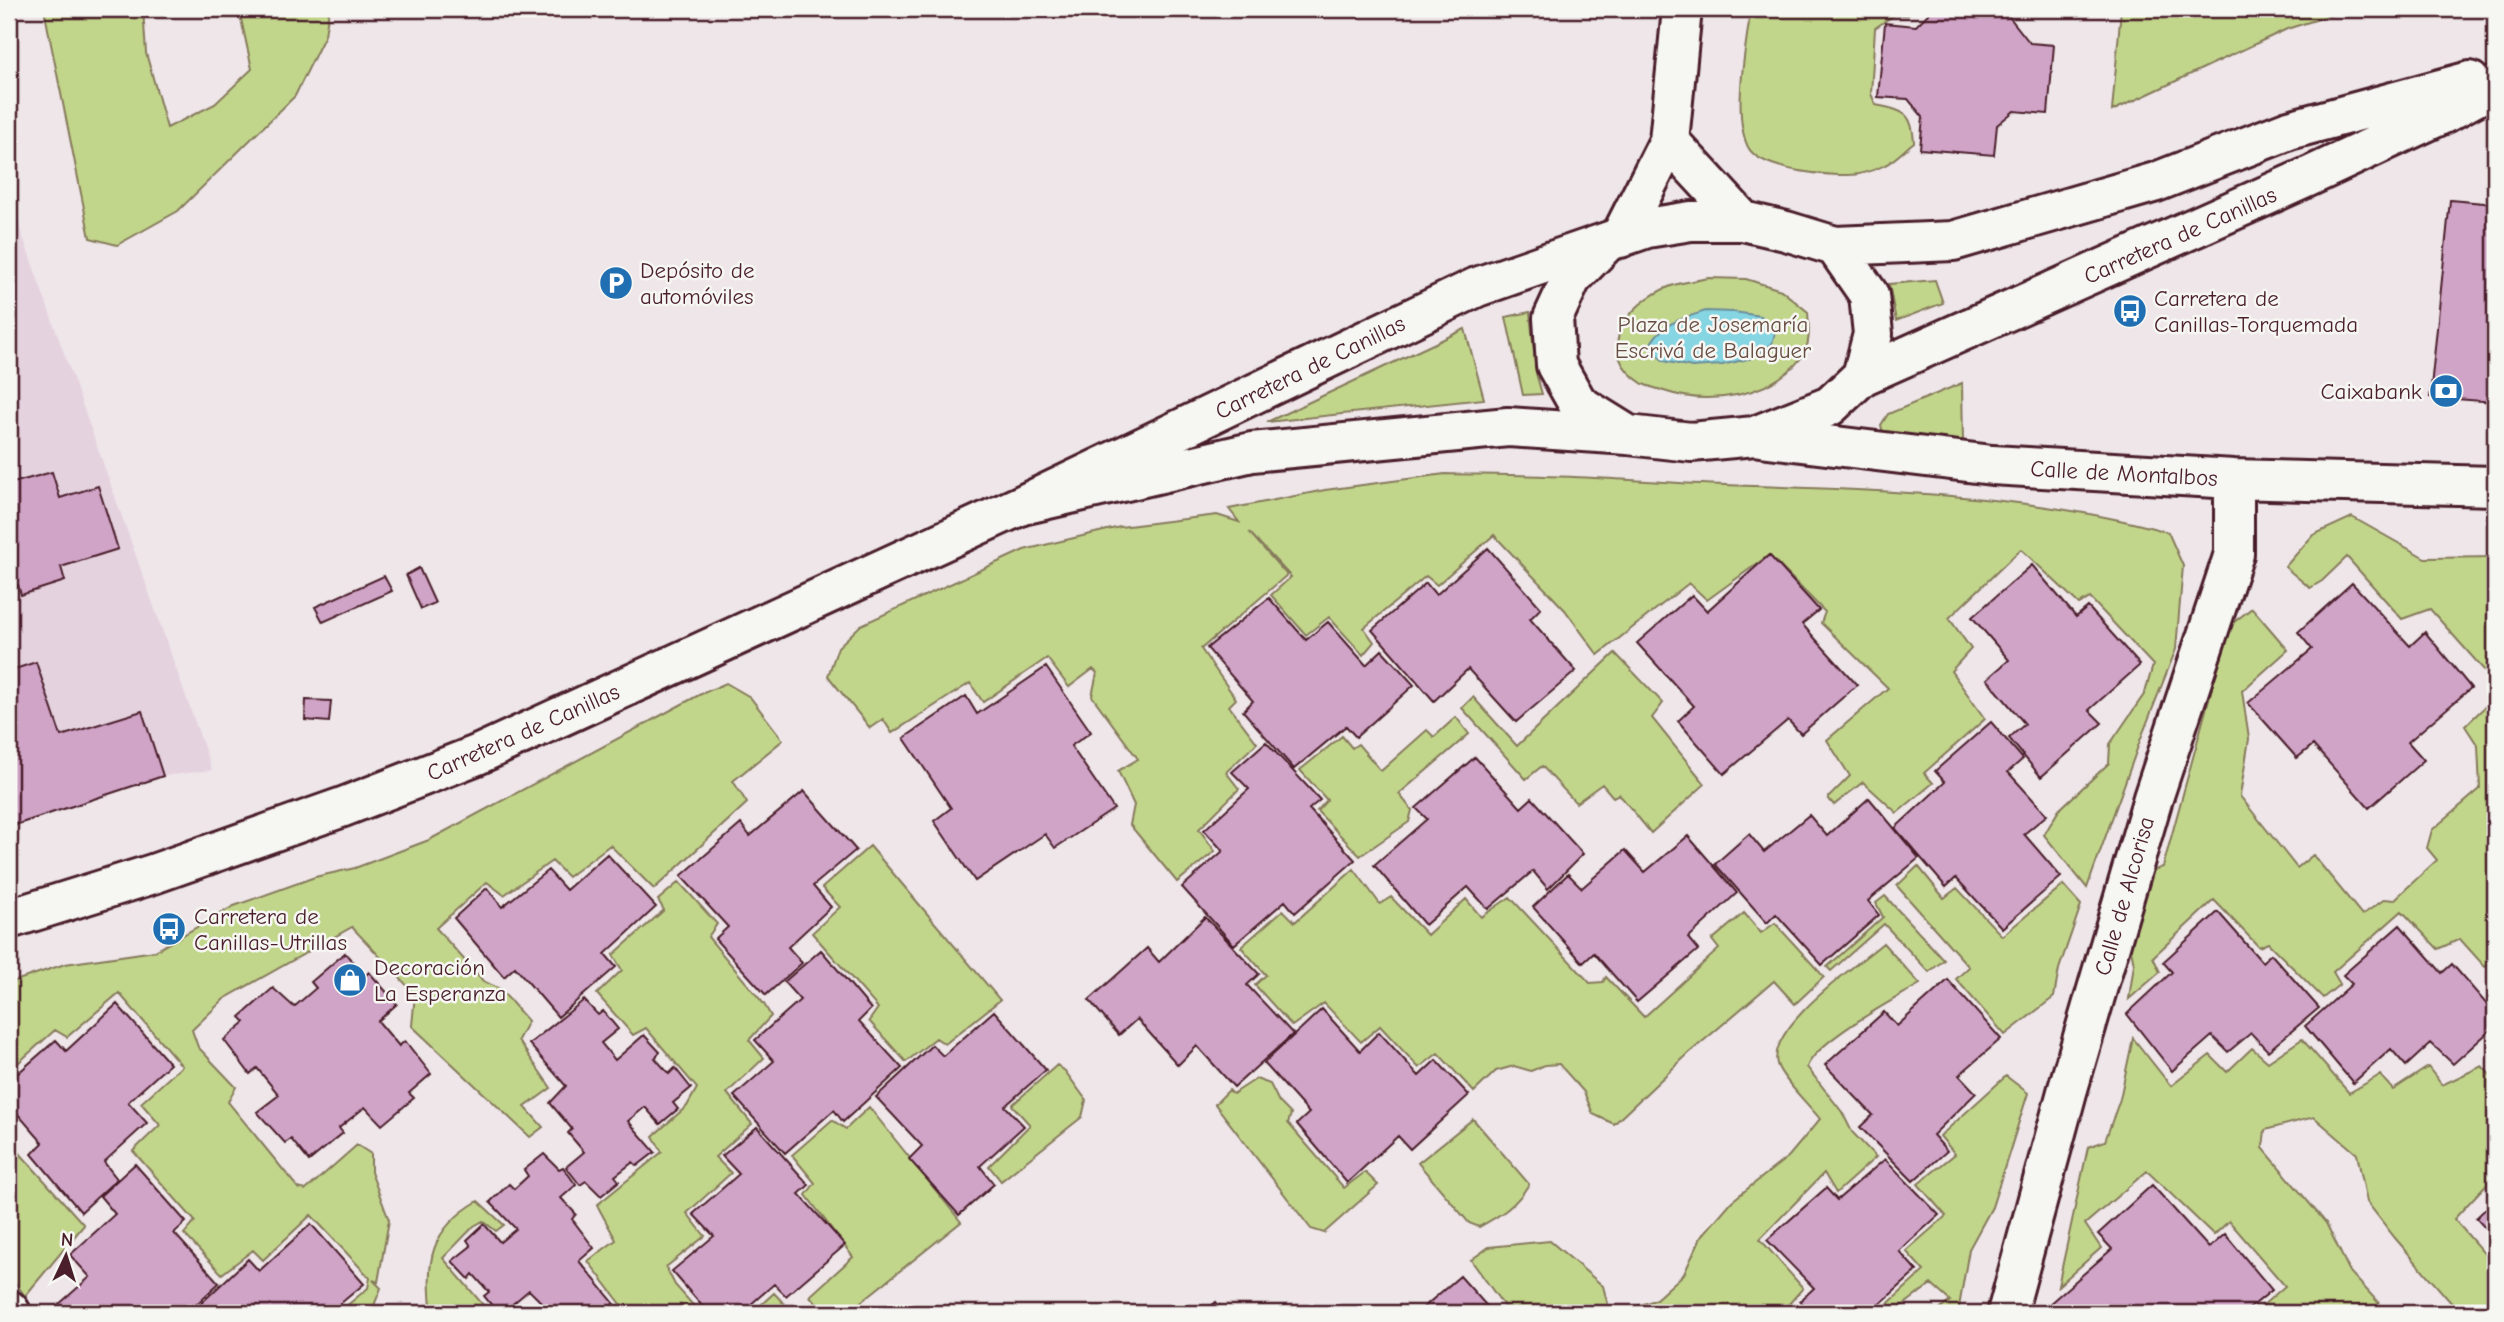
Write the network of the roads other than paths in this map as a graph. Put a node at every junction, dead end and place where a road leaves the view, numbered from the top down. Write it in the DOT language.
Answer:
graph roads {
  1 [pos="1682,9"];
  2 [pos="2495,74"];
  3 [pos="2495,86"];
  4 [pos="1669,141"];
  5 [pos="1744,221"];
  6 [pos="1613,241"];
  7 [pos="1835,246"];
  8 [pos="1862,376"];
  9 [pos="1628,435"];
  10 [pos="1755,436"];
  11 [pos="2234,479"];
  12 [pos="2495,486"];
  13 [pos="1022,505"];
  14 [pos="9,919"];
  15 [pos="2007,1313"];
  1 -- 4 [label="street"];
  2 -- 7 [label="street"];
  3 -- 8 [label="street, Carretera de Canillas"];
  4 -- 5 [label="street"];
  4 -- 6 [label="street"];
  5 -- 6 [label="street"];
  5 -- 7 [label="street"];
  6 -- 9 [label="street"];
  6 -- 13 [label="street, Carretera de Canillas"];
  7 -- 8 [label="street"];
  8 -- 10 [label="street"];
  9 -- 10 [label="street"];
  9 -- 13 [label="street, Carretera de Canillas"];
  10 -- 11 [label="street, Calle de Montalbos"];
  11 -- 12 [label="street, Calle de Montalbos"];
  11 -- 15 [label="street, Calle de Alcorisa"];
  13 -- 14 [label="street, Carretera de Canillas"];
}
